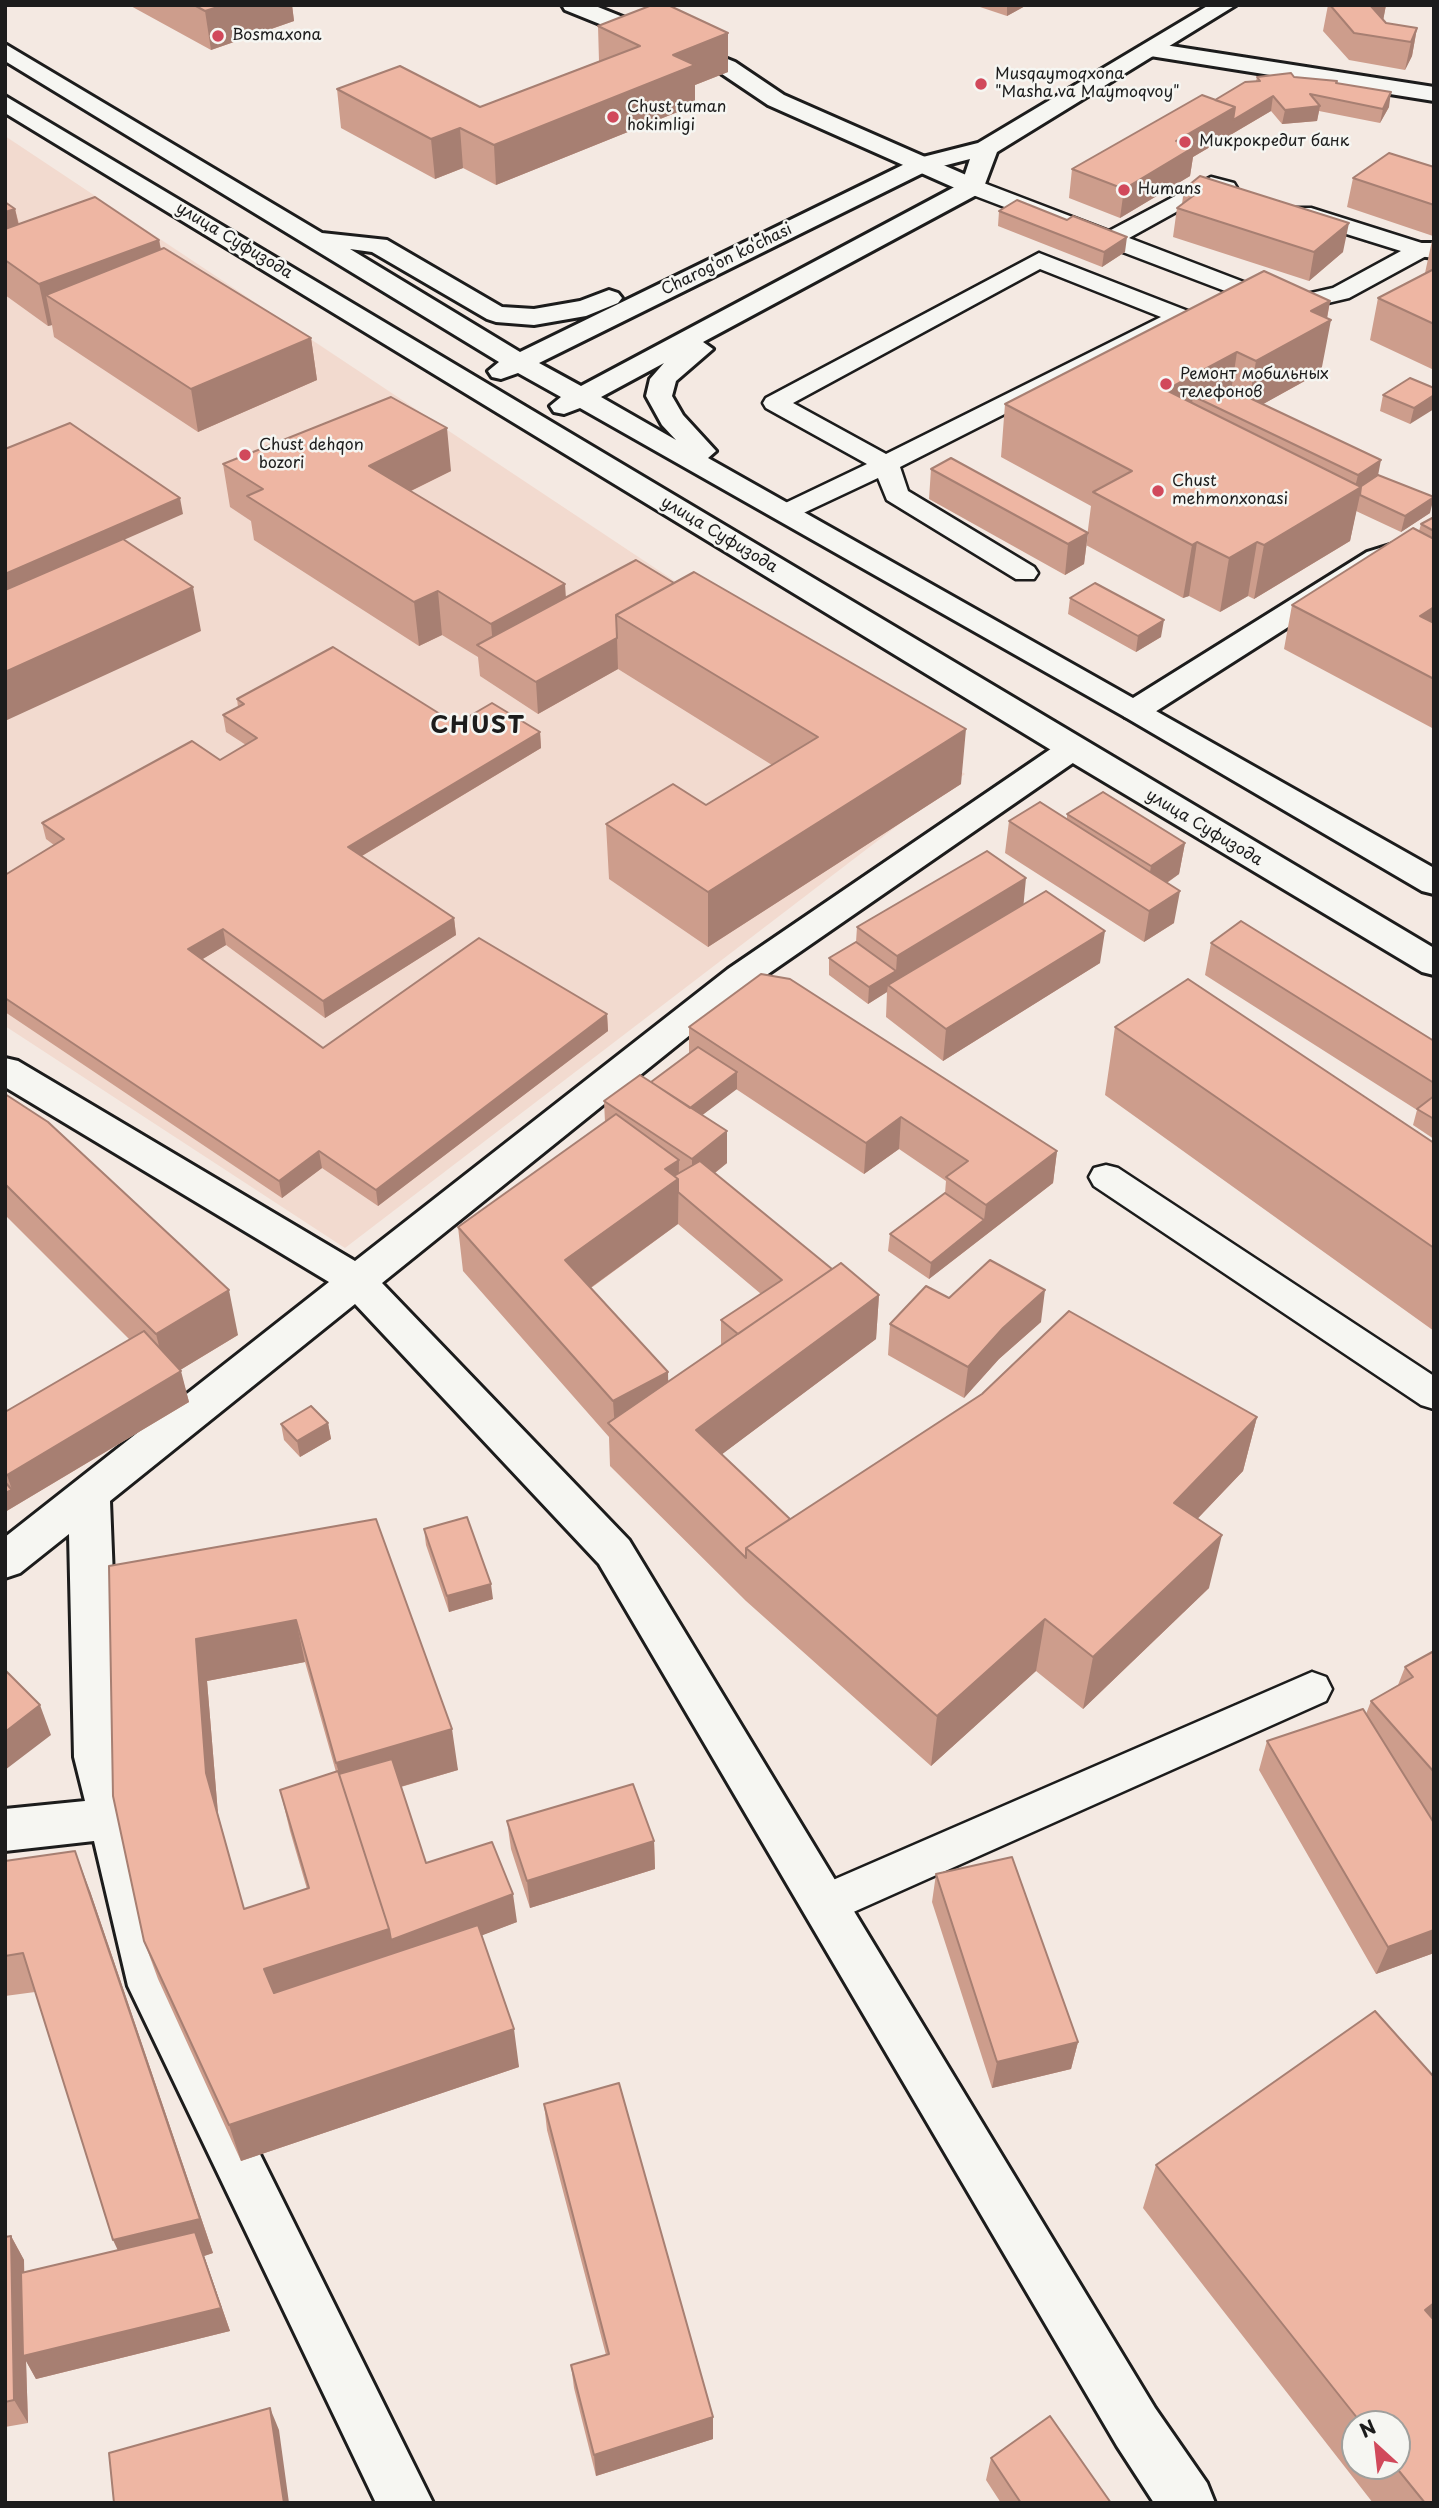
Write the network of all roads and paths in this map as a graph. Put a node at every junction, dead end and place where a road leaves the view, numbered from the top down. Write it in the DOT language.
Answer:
graph roads {
  1 [pos="573,5"];
  2 [pos="1225,5"];
  3 [pos="1152,50"];
  4 [pos="5,51"];
  5 [pos="1434,94"];
  6 [pos="5,103"];
  7 [pos="986,148"];
  8 [pos="923,164"];
  9 [pos="973,187"];
  10 [pos="1250,196"];
  11 [pos="1276,205"];
  12 [pos="313,238"];
  13 [pos="1111,239"];
  14 [pos="1427,251"];
  15 [pos="730,259"];
  16 [pos="710,328"];
  17 [pos="520,363"];
  18 [pos="471,385"];
  19 [pos="583,397"];
  20 [pos="532,422"];
  21 [pos="704,464"];
  22 [pos="886,464"];
  23 [pos="786,512"];
  24 [pos="1434,562"];
  25 [pos="1026,573"];
  26 [pos="1136,710"];
  27 [pos="1072,749"];
  28 [pos="1434,883"];
  29 [pos="1434,964"];
  30 [pos="5,1070"];
  31 [pos="1105,1177"];
  32 [pos="357,1282"];
  33 [pos="1434,1395"];
  34 [pos="89,1494"];
  35 [pos="5,1561"];
  36 [pos="1311,1689"];
  37 [pos="113,1819"];
  38 [pos="5,1830"];
  39 [pos="825,1904"];
  40 [pos="405,2503"];
  41 [pos="1187,2503"];
  1 -- 8 [label="street"];
  2 -- 3 [label="street, Charog‘on ko‘chasi"];
  3 -- 5 [label="street"];
  3 -- 7 [label="street, Charog‘on ko‘chasi"];
  4 -- 12 [label="street"];
  6 -- 18 [label="street, улица Суфизода"];
  7 -- 8 [label="street, Charog‘on ko‘chasi"];
  7 -- 9 [label="street"];
  8 -- 9 [label="street"];
  8 -- 15 [label="street, Charog‘on ko‘chasi"];
  9 -- 13 [label="lane"];
  9 -- 16 [label="street"];
  10 -- 13 [label="lane"];
  11 -- 14 [label="lane"];
  12 -- 15 [label="street"];
  12 -- 17 [label="street"];
  13 -- 14 [label="lane"];
  15 -- 17 [label="street, Charog‘on ko‘chasi"];
  16 -- 19 [label="street"];
  16 -- 21 [label="street"];
  17 -- 18 [label="street, Charog‘on ko‘chasi"];
  17 -- 19 [label="street"];
  18 -- 20 [label="street, улица Суфизода"];
  19 -- 20 [label="street"];
  19 -- 21 [label="street"];
  20 -- 27 [label="street, улица Суфизода"];
  21 -- 23 [label="street"];
  22 -- 22 [label="lane"];
  22 -- 23 [label="lane"];
  22 -- 25 [label="lane"];
  23 -- 26 [label="street"];
  24 -- 26 [label="street"];
  26 -- 28 [label="street"];
  27 -- 29 [label="street, улица Суфизода"];
  27 -- 32 [label="street"];
  30 -- 32 [label="street"];
  31 -- 33 [label="lane"];
  32 -- 34 [label="street"];
  32 -- 39 [label="street"];
  34 -- 35 [label="street"];
  34 -- 37 [label="street"];
  36 -- 39 [label="lane"];
  37 -- 38 [label="street"];
  37 -- 40 [label="street"];
  39 -- 41 [label="street"];
}
